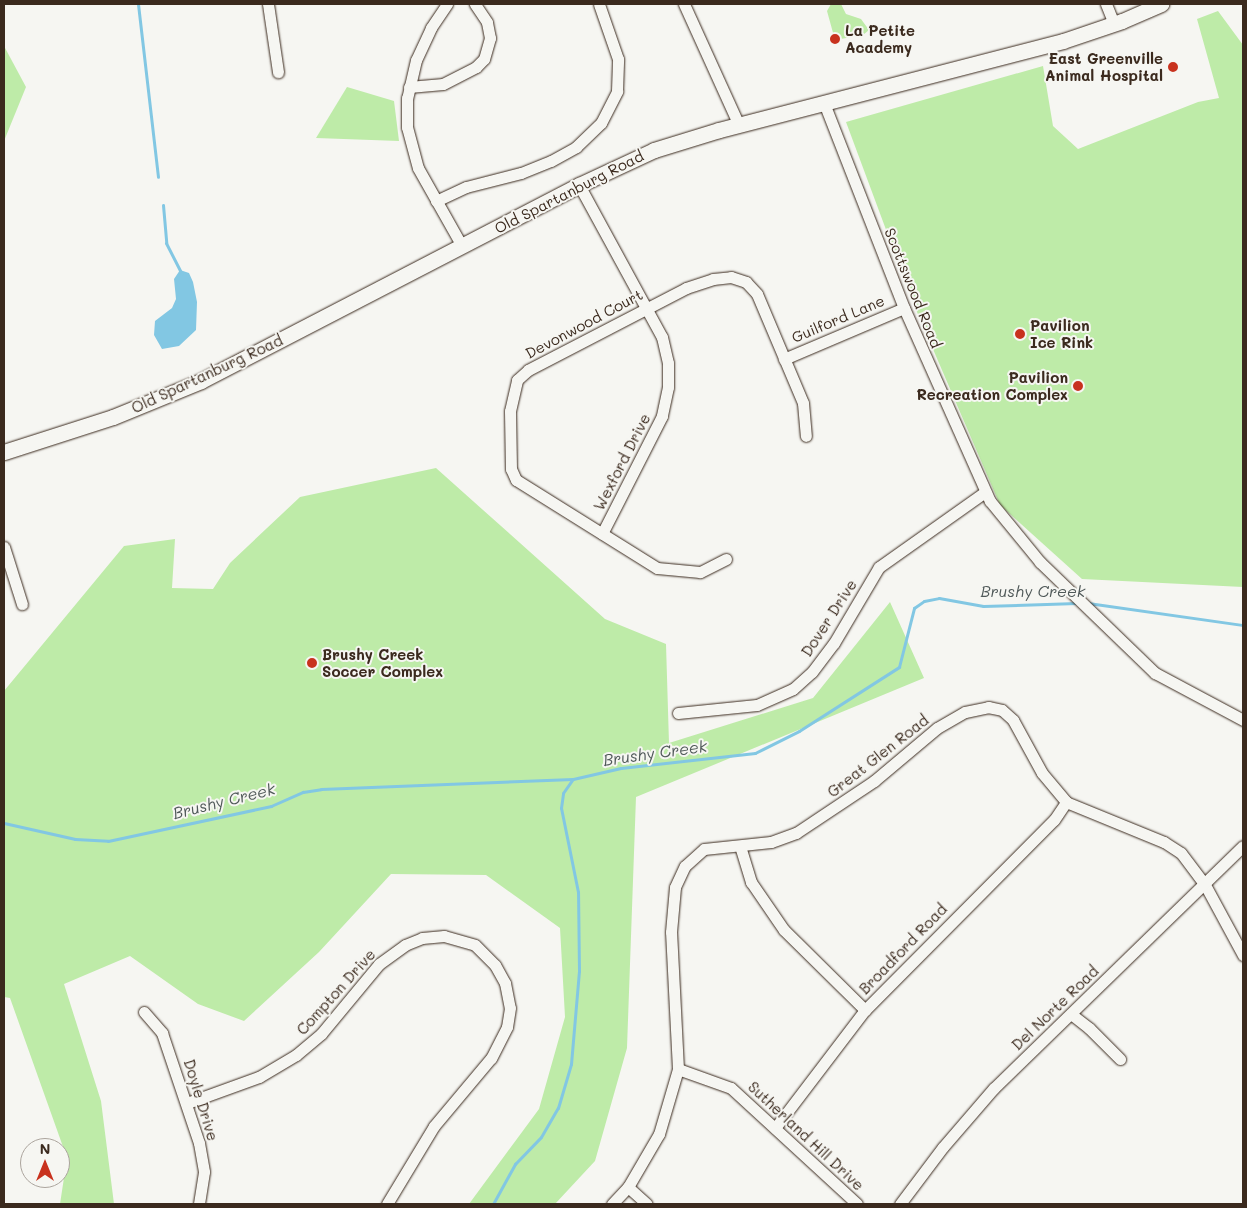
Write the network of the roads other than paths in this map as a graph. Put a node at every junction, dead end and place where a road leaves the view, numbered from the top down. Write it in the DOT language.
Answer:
graph roads {
  1 [pos="268,4"];
  2 [pos="447,4"];
  3 [pos="475,4"];
  4 [pos="599,4"];
  5 [pos="684,4"];
  6 [pos="1106,4"];
  7 [pos="1161,4"];
  8 [pos="1114,24"];
  9 [pos="278,72"];
  10 [pos="409,87"];
  11 [pos="824,103"];
  12 [pos="739,125"];
  13 [pos="579,185"];
  14 [pos="436,201"];
  15 [pos="462,246"];
  16 [pos="647,308"];
  17 [pos="904,308"];
  18 [pos="784,359"];
  19 [pos="806,436"];
  20 [pos="4,452"];
  21 [pos="985,492"];
  22 [pos="602,534"];
  23 [pos="4,548"];
  24 [pos="726,558"];
  25 [pos="22,604"];
  26 [pos="678,713"];
  27 [pos="1243,720"];
  28 [pos="1066,802"];
  29 [pos="740,846"];
  30 [pos="1243,846"];
  31 [pos="1204,883"];
  32 [pos="1243,954"];
  33 [pos="864,1010"];
  34 [pos="144,1012"];
  35 [pos="1071,1014"];
  36 [pos="1120,1060"];
  37 [pos="678,1070"];
  38 [pos="187,1103"];
  39 [pos="775,1128"];
  40 [pos="628,1187"];
  41 [pos="199,1204"];
  42 [pos="387,1204"];
  43 [pos="612,1204"];
  44 [pos="647,1204"];
  45 [pos="857,1204"];
  46 [pos="900,1204"];
  1 -- 9 [label="street"];
  2 -- 10 [label="street"];
  3 -- 10 [label="street"];
  4 -- 14 [label="street"];
  5 -- 12 [label="street"];
  6 -- 8 [label="street"];
  7 -- 8 [label="main road, Old Spartanburg Road"];
  8 -- 11 [label="main road, Old Spartanburg Road"];
  10 -- 14 [label="street"];
  11 -- 12 [label="main road, Old Spartanburg Road"];
  11 -- 17 [label="street, Scottswood Road"];
  12 -- 13 [label="main road, Old Spartanburg Road"];
  13 -- 15 [label="main road, Old Spartanburg Road"];
  13 -- 16 [label="street, Wexford Drive"];
  14 -- 15 [label="street"];
  15 -- 20 [label="main road, Old Spartanburg Road"];
  16 -- 18 [label="street, Devonwood Court"];
  16 -- 22 [label="street, Wexford Drive"];
  16 -- 22 [label="street, Devonwood Court"];
  17 -- 18 [label="street, Guilford Lane"];
  17 -- 21 [label="street, Scottswood Road"];
  18 -- 19 [label="street, Devonwood Court"];
  21 -- 26 [label="street, Dover Drive"];
  21 -- 27 [label="street, Scottswood Road"];
  22 -- 24 [label="street, Devonwood Court"];
  23 -- 25 [label="street"];
  28 -- 29 [label="street, Great Glen Road"];
  28 -- 31 [label="street, Great Glen Road"];
  28 -- 33 [label="street, Broadford Road"];
  29 -- 33 [label="street"];
  29 -- 37 [label="street, Great Glen Road"];
  30 -- 31 [label="street, Del Norte Road"];
  31 -- 32 [label="street, Great Glen Road"];
  31 -- 35 [label="street, Del Norte Road"];
  33 -- 39 [label="street, Broadford Road"];
  34 -- 38 [label="street, Doyle Drive"];
  35 -- 36 [label="street"];
  35 -- 46 [label="street, Del Norte Road"];
  37 -- 39 [label="street, Sutherland Hill Drive"];
  37 -- 40 [label="street, Great Glen Road"];
  38 -- 41 [label="street, Doyle Drive"];
  38 -- 42 [label="street, Compton Drive"];
  39 -- 45 [label="street, Sutherland Hill Drive"];
  40 -- 43 [label="street, Great Glen Road"];
  40 -- 44 [label="street"];
}
